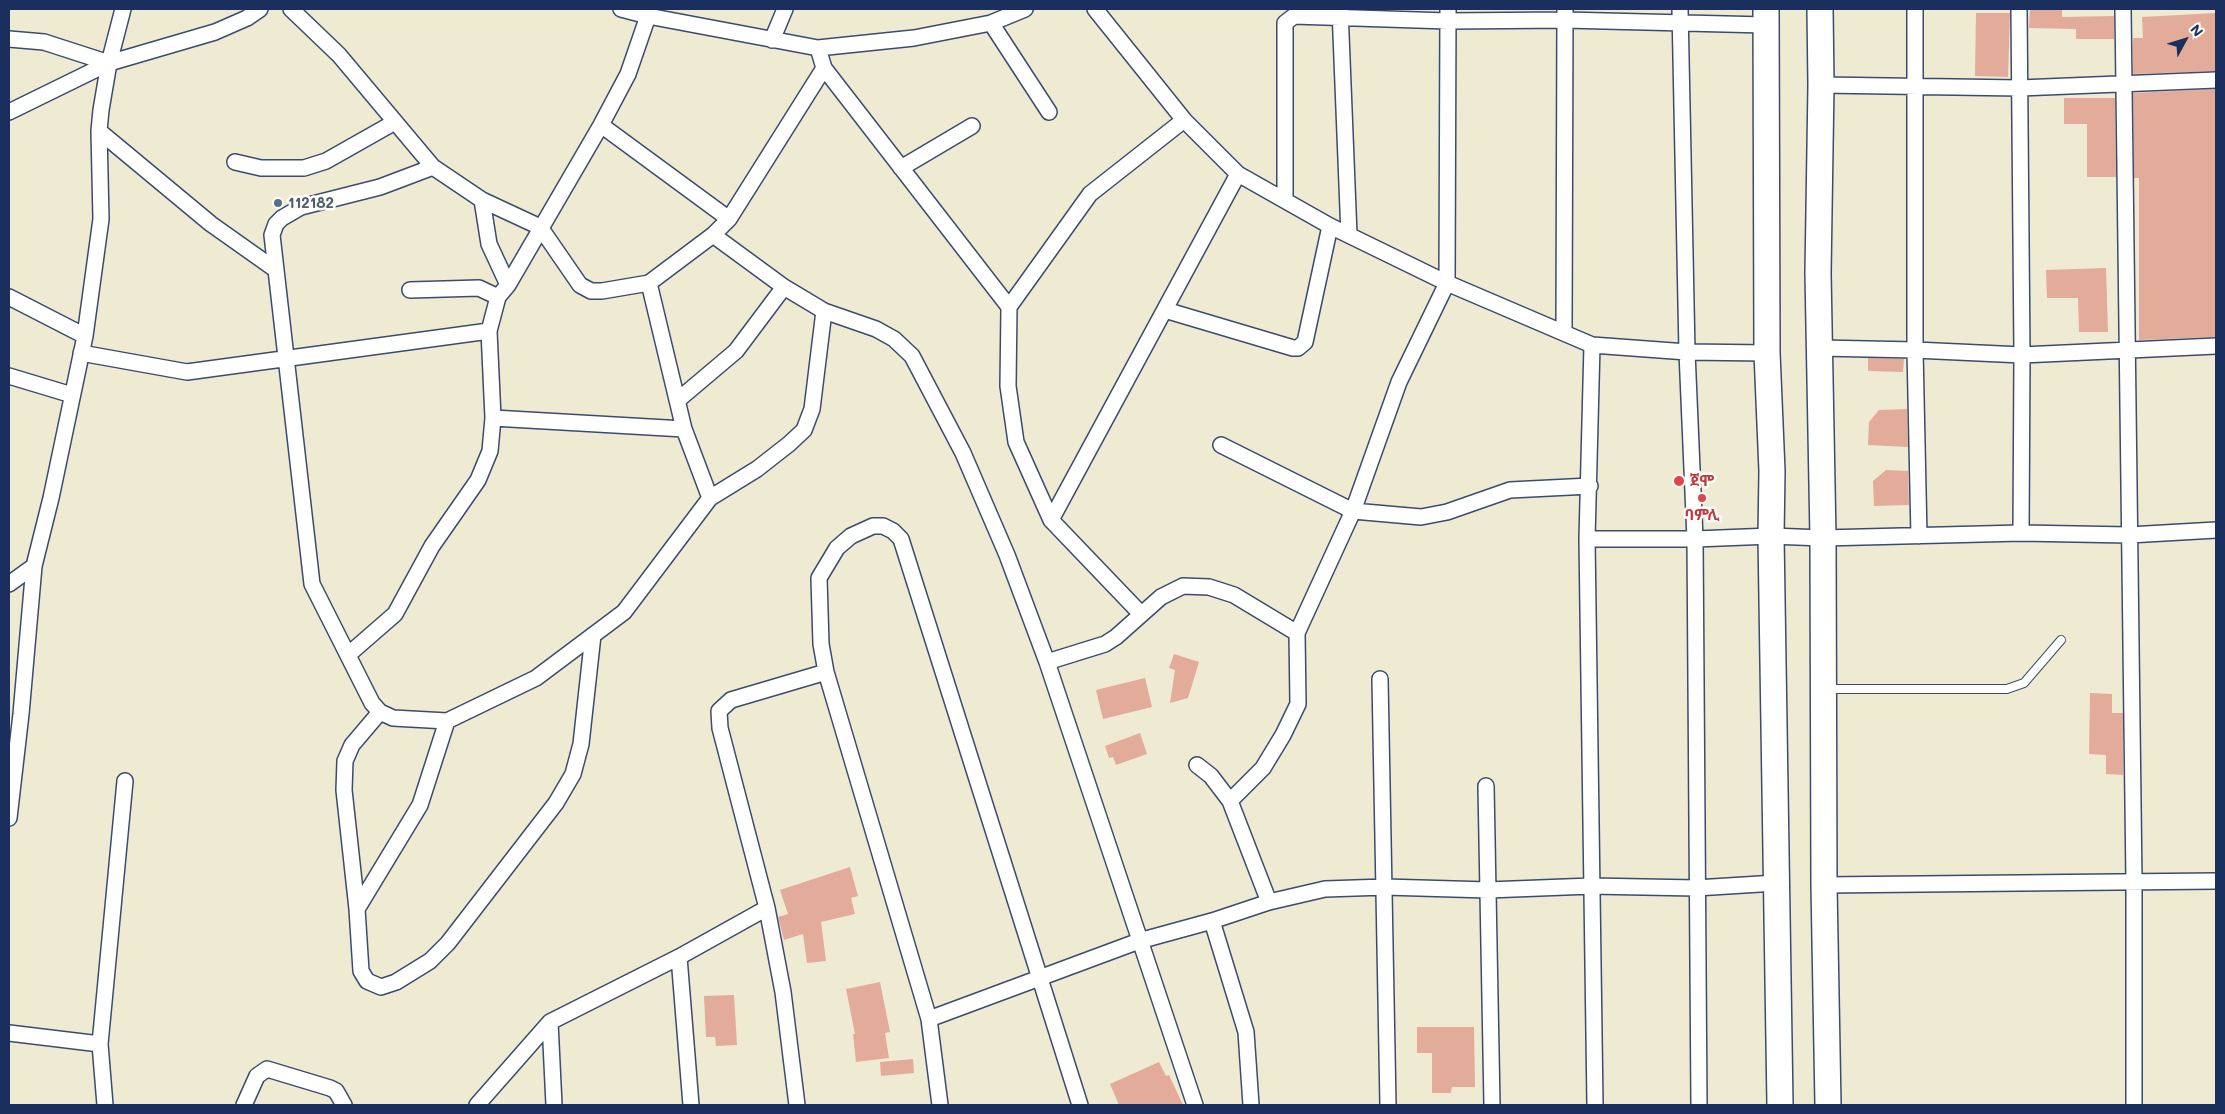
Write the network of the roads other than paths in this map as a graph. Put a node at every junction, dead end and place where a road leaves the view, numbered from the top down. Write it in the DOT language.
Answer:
graph roads {
  1 [pos="123,9"];
  2 [pos="260,9"];
  3 [pos="291,9"];
  4 [pos="621,9"];
  5 [pos="785,9"];
  6 [pos="1025,9"];
  7 [pos="1095,9"];
  8 [pos="1820,9"];
  9 [pos="1915,9"];
  10 [pos="2019,9"];
  11 [pos="2123,9"];
  12 [pos="1340,13"];
  13 [pos="1448,15"];
  14 [pos="1565,15"];
  15 [pos="1680,15"];
  16 [pos="648,16"];
  17 [pos="1766,17"];
  18 [pos="992,23"];
  19 [pos="9,39"];
  20 [pos="772,40"];
  21 [pos="818,48"];
  22 [pos="108,63"];
  23 [pos="824,68"];
  24 [pos="2216,80"];
  25 [pos="2125,84"];
  26 [pos="1821,85"];
  27 [pos="1916,88"];
  28 [pos="2020,88"];
  29 [pos="9,112"];
  30 [pos="1049,112"];
  31 [pos="1184,120"];
  32 [pos="395,122"];
  33 [pos="601,125"];
  34 [pos="972,126"];
  35 [pos="99,131"];
  36 [pos="235,162"];
  37 [pos="433,166"];
  38 [pos="901,168"];
  39 [pos="1238,174"];
  40 [pos="482,200"];
  41 [pos="1285,200"];
  42 [pos="729,219"];
  43 [pos="540,226"];
  44 [pos="1330,226"];
  45 [pos="713,235"];
  46 [pos="1349,235"];
  47 [pos="276,270"];
  48 [pos="649,282"];
  49 [pos="1447,283"];
  50 [pos="508,285"];
  51 [pos="784,287"];
  52 [pos="410,290"];
  53 [pos="9,297"];
  54 [pos="498,297"];
  55 [pos="1009,307"];
  56 [pos="1165,310"];
  57 [pos="824,311"];
  58 [pos="490,331"];
  59 [pos="1564,332"];
  60 [pos="85,336"];
  61 [pos="1592,345"];
  62 [pos="2216,346"];
  63 [pos="1820,348"];
  64 [pos="1915,350"];
  65 [pos="2126,351"];
  66 [pos="1687,352"];
  67 [pos="81,353"];
  68 [pos="1767,353"];
  69 [pos="2022,355"];
  70 [pos="286,360"];
  71 [pos="9,376"];
  72 [pos="72,395"];
  73 [pos="678,400"];
  74 [pos="493,418"];
  75 [pos="684,429"];
  76 [pos="1220,445"];
  77 [pos="1590,486"];
  78 [pos="710,498"];
  79 [pos="1352,511"];
  80 [pos="1052,520"];
  81 [pos="2216,530"];
  82 [pos="2021,533"];
  83 [pos="2129,535"];
  84 [pos="1771,536"];
  85 [pos="1919,536"];
  86 [pos="1823,538"];
  87 [pos="1587,539"];
  88 [pos="1695,539"];
  89 [pos="34,566"];
  90 [pos="9,584"];
  91 [pos="1141,614"];
  92 [pos="1297,633"];
  93 [pos="593,635"];
  94 [pos="2061,640"];
  95 [pos="348,654"];
  96 [pos="1047,662"];
  97 [pos="826,672"];
  98 [pos="1380,679"];
  99 [pos="1823,688"];
  100 [pos="380,712"];
  101 [pos="447,720"];
  102 [pos="1197,765"];
  103 [pos="125,780"];
  104 [pos="1486,786"];
  105 [pos="1230,800"];
  106 [pos="9,818"];
  107 [pos="2216,880"];
  108 [pos="2134,881"];
  109 [pos="1776,883"];
  110 [pos="1824,885"];
  111 [pos="1591,886"];
  112 [pos="1385,887"];
  113 [pos="1696,888"];
  114 [pos="1488,890"];
  115 [pos="1269,902"];
  116 [pos="767,908"];
  117 [pos="358,909"];
  118 [pos="1212,921"];
  119 [pos="1139,941"];
  120 [pos="679,957"];
  121 [pos="1039,979"];
  122 [pos="930,1019"];
  123 [pos="550,1022"];
  124 [pos="9,1034"];
  125 [pos="100,1044"];
  126 [pos="105,1105"];
  127 [pos="244,1105"];
  128 [pos="344,1105"];
  129 [pos="477,1105"];
  130 [pos="554,1105"];
  131 [pos="692,1105"];
  132 [pos="796,1105"];
  133 [pos="940,1105"];
  134 [pos="1080,1105"];
  135 [pos="1195,1105"];
  136 [pos="1251,1105"];
  137 [pos="1388,1105"];
  138 [pos="1492,1105"];
  139 [pos="1595,1105"];
  140 [pos="1699,1105"];
  141 [pos="1780,1105"];
  142 [pos="1828,1105"];
  143 [pos="2134,1105"];
  1 -- 22 [label="street"];
  2 -- 22 [label="street"];
  3 -- 32 [label="street"];
  4 -- 16 [label="street"];
  5 -- 20 [label="street"];
  6 -- 18 [label="street"];
  7 -- 31 [label="street"];
  8 -- 26 [label="highway"];
  9 -- 27 [label="street"];
  10 -- 28 [label="street"];
  11 -- 25 [label="street"];
  12 -- 13 [label="street"];
  12 -- 41 [label="street"];
  12 -- 46 [label="street"];
  13 -- 14 [label="street"];
  13 -- 49 [label="street"];
  14 -- 15 [label="street"];
  14 -- 59 [label="street"];
  15 -- 17 [label="street"];
  15 -- 66 [label="street"];
  16 -- 20 [label="street"];
  16 -- 33 [label="street"];
  17 -- 68 [label="highway"];
  18 -- 21 [label="street"];
  18 -- 30 [label="street"];
  19 -- 22 [label="street"];
  20 -- 21 [label="street"];
  21 -- 23 [label="street"];
  22 -- 29 [label="street"];
  22 -- 35 [label="street"];
  23 -- 38 [label="street"];
  23 -- 42 [label="street"];
  24 -- 25 [label="street"];
  25 -- 28 [label="street"];
  25 -- 65 [label="street"];
  26 -- 27 [label="street"];
  26 -- 63 [label="highway"];
  27 -- 28 [label="street"];
  27 -- 64 [label="street"];
  28 -- 69 [label="street"];
  31 -- 39 [label="street"];
  31 -- 55 [label="street"];
  32 -- 36 [label="street"];
  32 -- 37 [label="street"];
  33 -- 42 [label="street"];
  33 -- 43 [label="street"];
  34 -- 38 [label="street"];
  35 -- 47 [label="street"];
  35 -- 60 [label="street"];
  37 -- 40 [label="street"];
  37 -- 47 [label="street"];
  38 -- 55 [label="street"];
  39 -- 41 [label="street"];
  39 -- 56 [label="street"];
  40 -- 43 [label="street"];
  40 -- 50 [label="street"];
  41 -- 44 [label="street"];
  42 -- 45 [label="street"];
  43 -- 48 [label="street"];
  43 -- 50 [label="street"];
  44 -- 46 [label="street"];
  44 -- 56 [label="street"];
  45 -- 48 [label="street"];
  45 -- 51 [label="street"];
  46 -- 49 [label="street"];
  47 -- 70 [label="street"];
  48 -- 73 [label="street"];
  49 -- 59 [label="street"];
  49 -- 79 [label="street"];
  50 -- 54 [label="street"];
  51 -- 57 [label="street"];
  51 -- 73 [label="street"];
  52 -- 54 [label="street"];
  53 -- 60 [label="street"];
  54 -- 58 [label="street"];
  55 -- 80 [label="street"];
  56 -- 80 [label="street"];
  57 -- 78 [label="street"];
  57 -- 96 [label="street"];
  58 -- 70 [label="street"];
  58 -- 74 [label="street"];
  59 -- 61 [label="street"];
  60 -- 67 [label="street"];
  61 -- 66 [label="street"];
  61 -- 77 [label="street"];
  62 -- 65 [label="street"];
  63 -- 64 [label="street"];
  63 -- 86 [label="highway"];
  64 -- 69 [label="street"];
  64 -- 85 [label="street"];
  65 -- 69 [label="street"];
  65 -- 83 [label="street"];
  66 -- 68 [label="street"];
  66 -- 88 [label="street"];
  67 -- 70 [label="street"];
  67 -- 72 [label="street"];
  68 -- 84 [label="highway"];
  69 -- 82 [label="street"];
  70 -- 95 [label="street"];
  71 -- 72 [label="street"];
  72 -- 89 [label="street"];
  73 -- 75 [label="street"];
  74 -- 75 [label="street"];
  74 -- 95 [label="street"];
  75 -- 78 [label="street"];
  76 -- 79 [label="street"];
  77 -- 79 [label="street"];
  77 -- 87 [label="street"];
  78 -- 93 [label="street"];
  79 -- 92 [label="street"];
  80 -- 91 [label="street"];
  81 -- 83 [label="street"];
  82 -- 83 [label="street"];
  82 -- 85 [label="street"];
  83 -- 108 [label="street"];
  84 -- 86 [label="street"];
  84 -- 88 [label="street"];
  84 -- 109 [label="highway"];
  85 -- 86 [label="street"];
  86 -- 99 [label="highway"];
  87 -- 88 [label="street"];
  87 -- 111 [label="street"];
  88 -- 113 [label="street"];
  89 -- 90 [label="street"];
  89 -- 106 [label="street"];
  91 -- 92 [label="street"];
  91 -- 96 [label="street"];
  92 -- 105 [label="street"];
  93 -- 101 [label="street"];
  93 -- 117 [label="street"];
  94 -- 99 [label="lane"];
  95 -- 100 [label="street"];
  96 -- 119 [label="street"];
  97 -- 116 [label="street"];
  97 -- 121 [label="street"];
  97 -- 122 [label="street"];
  98 -- 112 [label="street"];
  99 -- 110 [label="highway"];
  100 -- 101 [label="street"];
  100 -- 117 [label="street"];
  101 -- 117 [label="street"];
  102 -- 105 [label="street"];
  103 -- 125 [label="street"];
  104 -- 114 [label="street"];
  105 -- 115 [label="street"];
  107 -- 108 [label="street"];
  108 -- 110 [label="street"];
  108 -- 143 [label="street"];
  109 -- 113 [label="street"];
  109 -- 141 [label="highway"];
  110 -- 142 [label="highway"];
  111 -- 113 [label="street"];
  111 -- 114 [label="street"];
  111 -- 139 [label="street"];
  112 -- 114 [label="street"];
  112 -- 115 [label="street"];
  112 -- 137 [label="street"];
  113 -- 140 [label="street"];
  114 -- 138 [label="street"];
  115 -- 118 [label="street"];
  116 -- 120 [label="street"];
  116 -- 132 [label="street"];
  118 -- 119 [label="street"];
  118 -- 136 [label="street"];
  119 -- 121 [label="street"];
  119 -- 135 [label="street"];
  120 -- 123 [label="street"];
  120 -- 131 [label="street"];
  121 -- 122 [label="street"];
  121 -- 134 [label="street"];
  122 -- 133 [label="street"];
  123 -- 129 [label="street"];
  123 -- 130 [label="street"];
  124 -- 125 [label="street"];
  125 -- 126 [label="street"];
  127 -- 128 [label="street"];
}
